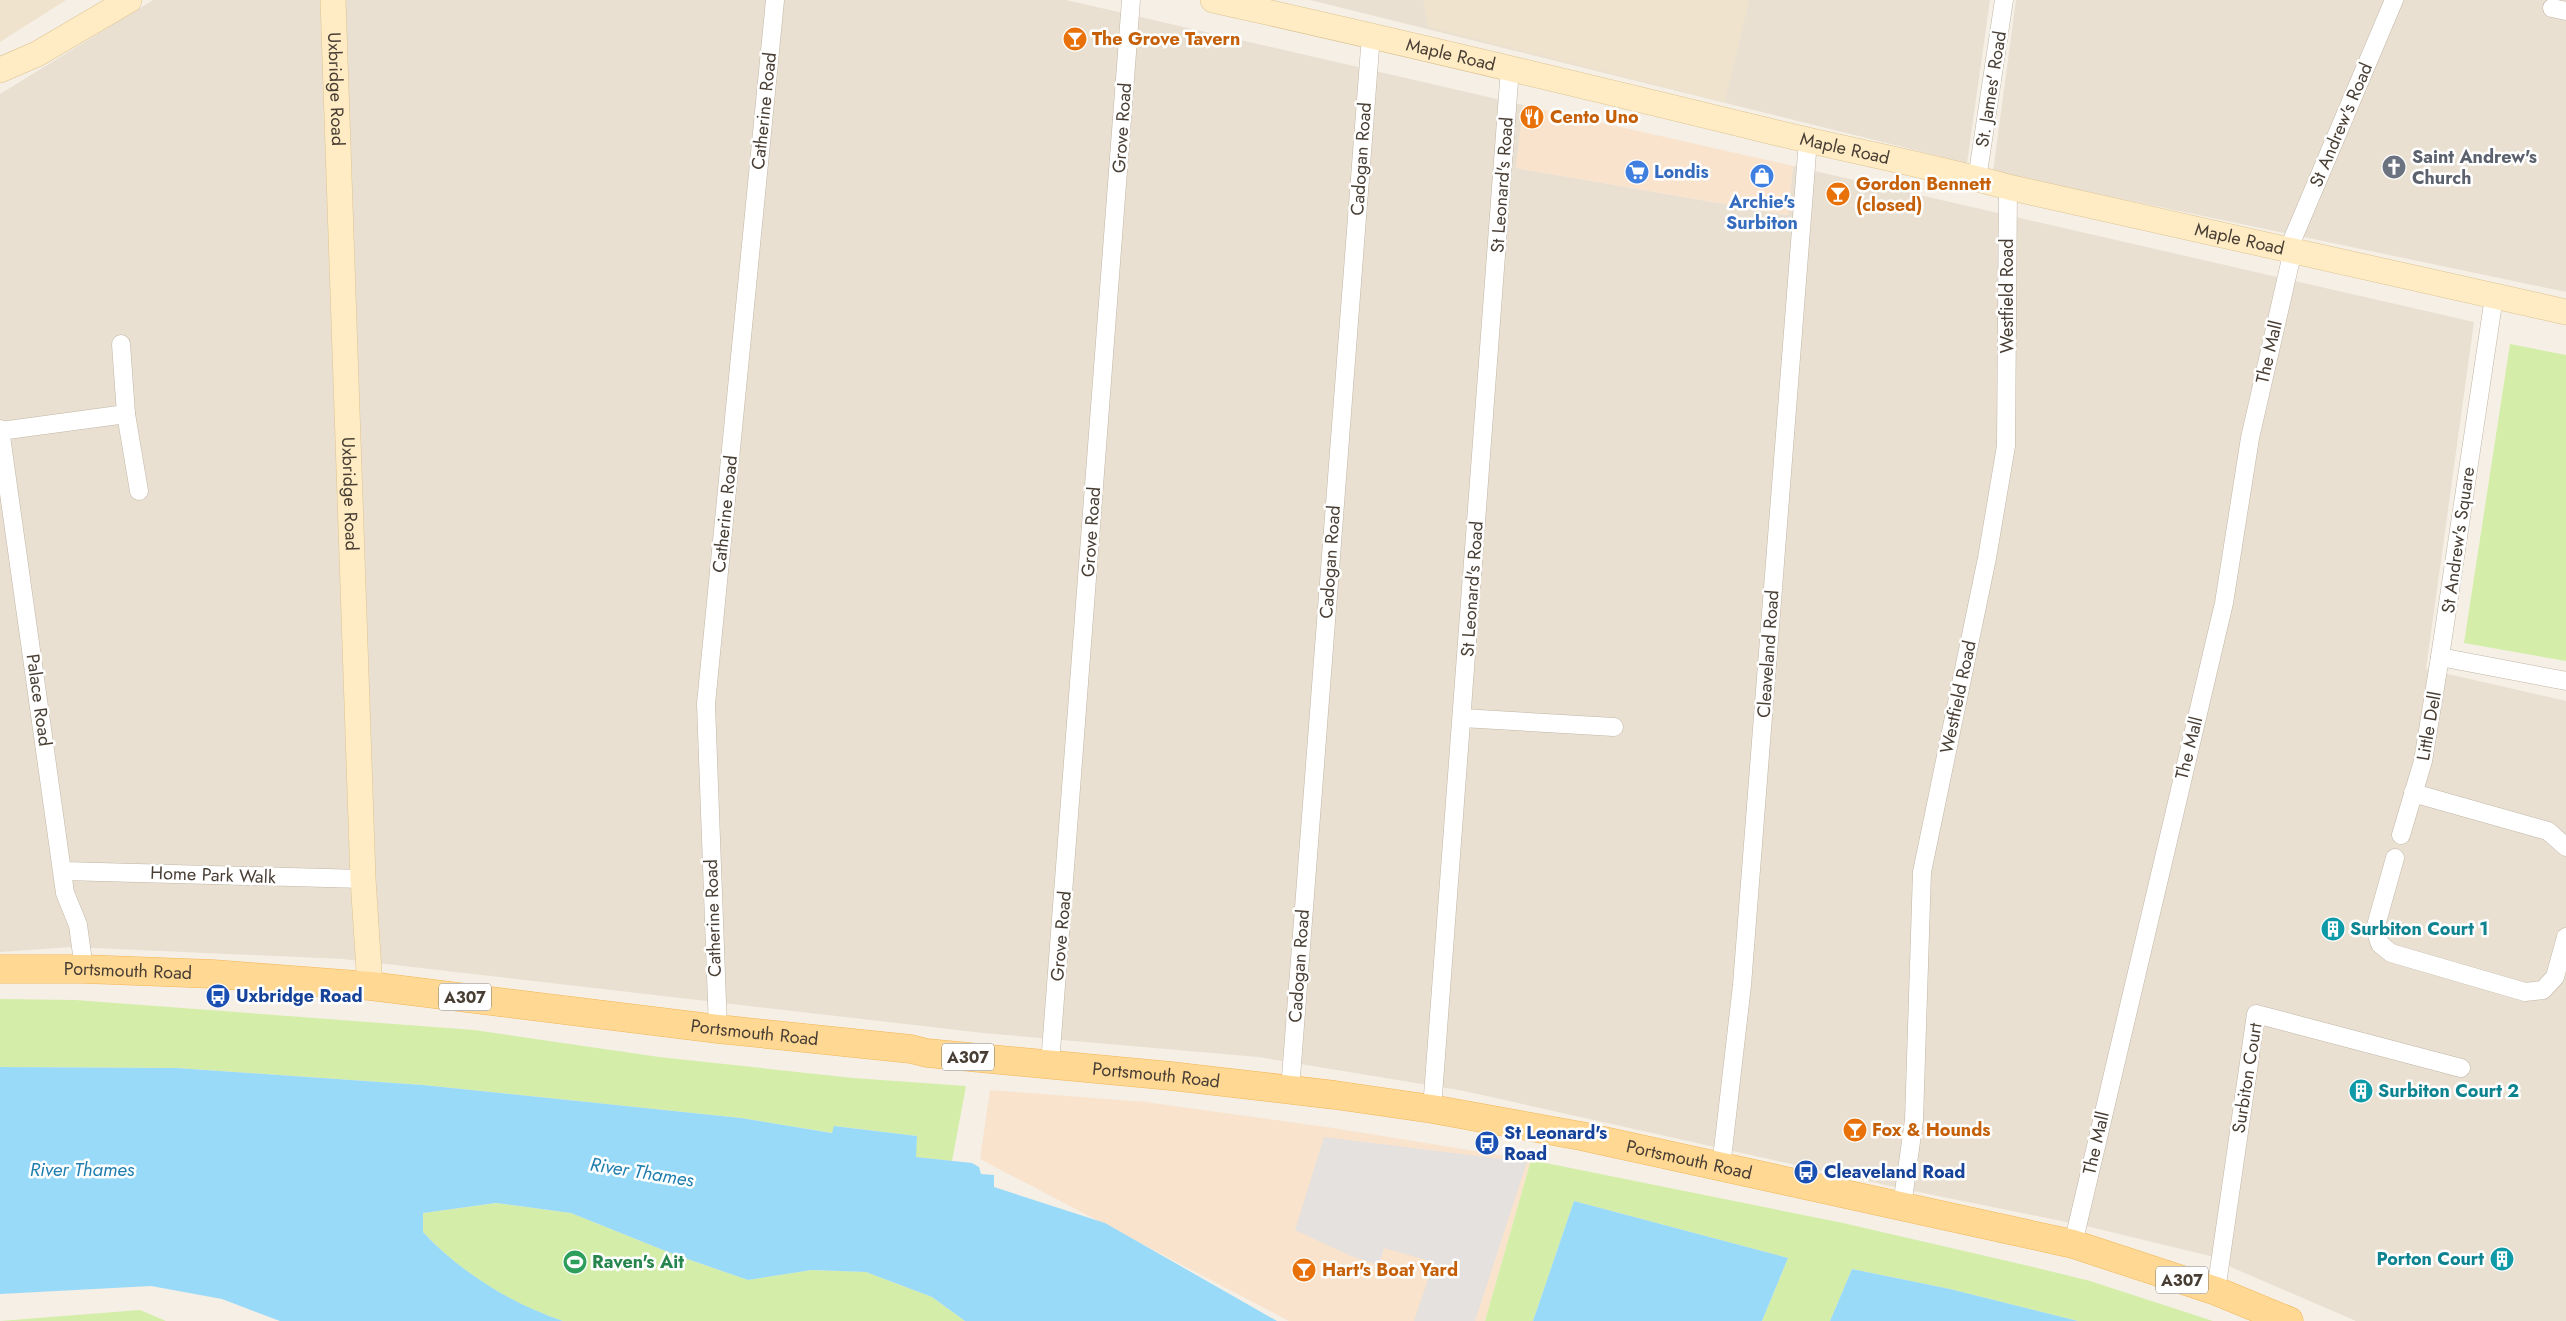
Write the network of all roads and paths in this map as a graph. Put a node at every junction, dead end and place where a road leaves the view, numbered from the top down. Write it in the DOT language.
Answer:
graph roads {
  1 [pos="129,0"];
  2 [pos="333,0"];
  3 [pos="775,0"];
  4 [pos="1131,0"];
  5 [pos="1213,0"];
  6 [pos="2004,0"];
  7 [pos="2394,0"];
  8 [pos="1371,35"];
  9 [pos="1510,68"];
  10 [pos="0,70"];
  11 [pos="1808,140"];
  12 [pos="1977,179"];
  13 [pos="2008,188"];
  14 [pos="2288,250"];
  15 [pos="2494,297"];
  16 [pos="2566,312"];
  17 [pos="121,344"];
  18 [pos="126,414"];
  19 [pos="0,430"];
  20 [pos="139,491"];
  21 [pos="2440,657"];
  22 [pos="2566,681"];
  23 [pos="1462,718"];
  24 [pos="1614,727"];
  25 [pos="2413,793"];
  26 [pos="2401,835"];
  27 [pos="2566,847"];
  28 [pos="2394,858"];
  29 [pos="63,871"];
  30 [pos="363,879"];
  31 [pos="2566,937"];
  32 [pos="0,969"];
  33 [pos="84,969"];
  34 [pos="370,986"];
  35 [pos="718,1029"];
  36 [pos="1050,1064"];
  37 [pos="2461,1068"];
  38 [pos="1290,1090"];
  39 [pos="1432,1109"];
  40 [pos="1721,1167"];
  41 [pos="1902,1206"];
  42 [pos="2073,1244"];
  43 [pos="2216,1291"];
  44 [pos="2289,1321"];
  1 -- 10 [label="street"];
  2 -- 30 [label="street, Uxbridge Road"];
  3 -- 35 [label="street, Catherine Road"];
  4 -- 36 [label="street, Grove Road"];
  5 -- 8 [label="street, Maple Road"];
  6 -- 12 [label="street, St. James' Road"];
  7 -- 14 [label="street, St Andrew's Road"];
  8 -- 9 [label="street, Maple Road"];
  8 -- 38 [label="street, Cadogan Road"];
  9 -- 11 [label="street, Maple Road"];
  9 -- 23 [label="street, St Leonard's Road"];
  11 -- 12 [label="street, Maple Road"];
  11 -- 40 [label="street, Cleaveland Road"];
  12 -- 13 [label="street, Maple Road"];
  13 -- 14 [label="street, Maple Road"];
  13 -- 41 [label="street, Westfield Road"];
  14 -- 15 [label="street, Maple Road"];
  14 -- 42 [label="street, The Mall"];
  15 -- 16 [label="street, Maple Road"];
  15 -- 21 [label="street, St Andrew's Square"];
  17 -- 18 [label="street"];
  18 -- 19 [label="street"];
  18 -- 20 [label="street"];
  19 -- 29 [label="street, Palace Road"];
  21 -- 22 [label="street"];
  21 -- 25 [label="street, Little Dell"];
  23 -- 24 [label="street"];
  23 -- 39 [label="street, St Leonard's Road"];
  25 -- 26 [label="street, Little Dell"];
  25 -- 27 [label="street"];
  28 -- 31 [label="street"];
  29 -- 30 [label="street, Home Park Walk"];
  29 -- 33 [label="street, Palace Road"];
  30 -- 34 [label="street, Uxbridge Road"];
  32 -- 33 [label="main road, Portsmouth Road / A307"];
  33 -- 34 [label="main road, Portsmouth Road / A307"];
  34 -- 35 [label="main road, Portsmouth Road / A307"];
  35 -- 36 [label="main road, Portsmouth Road / A307"];
  36 -- 38 [label="main road, Portsmouth Road / A307"];
  37 -- 43 [label="street, Surbiton Court"];
  38 -- 39 [label="main road, Portsmouth Road / A307"];
  39 -- 40 [label="main road, Portsmouth Road / A307"];
  40 -- 41 [label="main road, Portsmouth Road / A307"];
  41 -- 42 [label="main road, Portsmouth Road / A307"];
  42 -- 43 [label="main road, Portsmouth Road / A307"];
  43 -- 44 [label="main road, Portsmouth Road / A307"];
}
